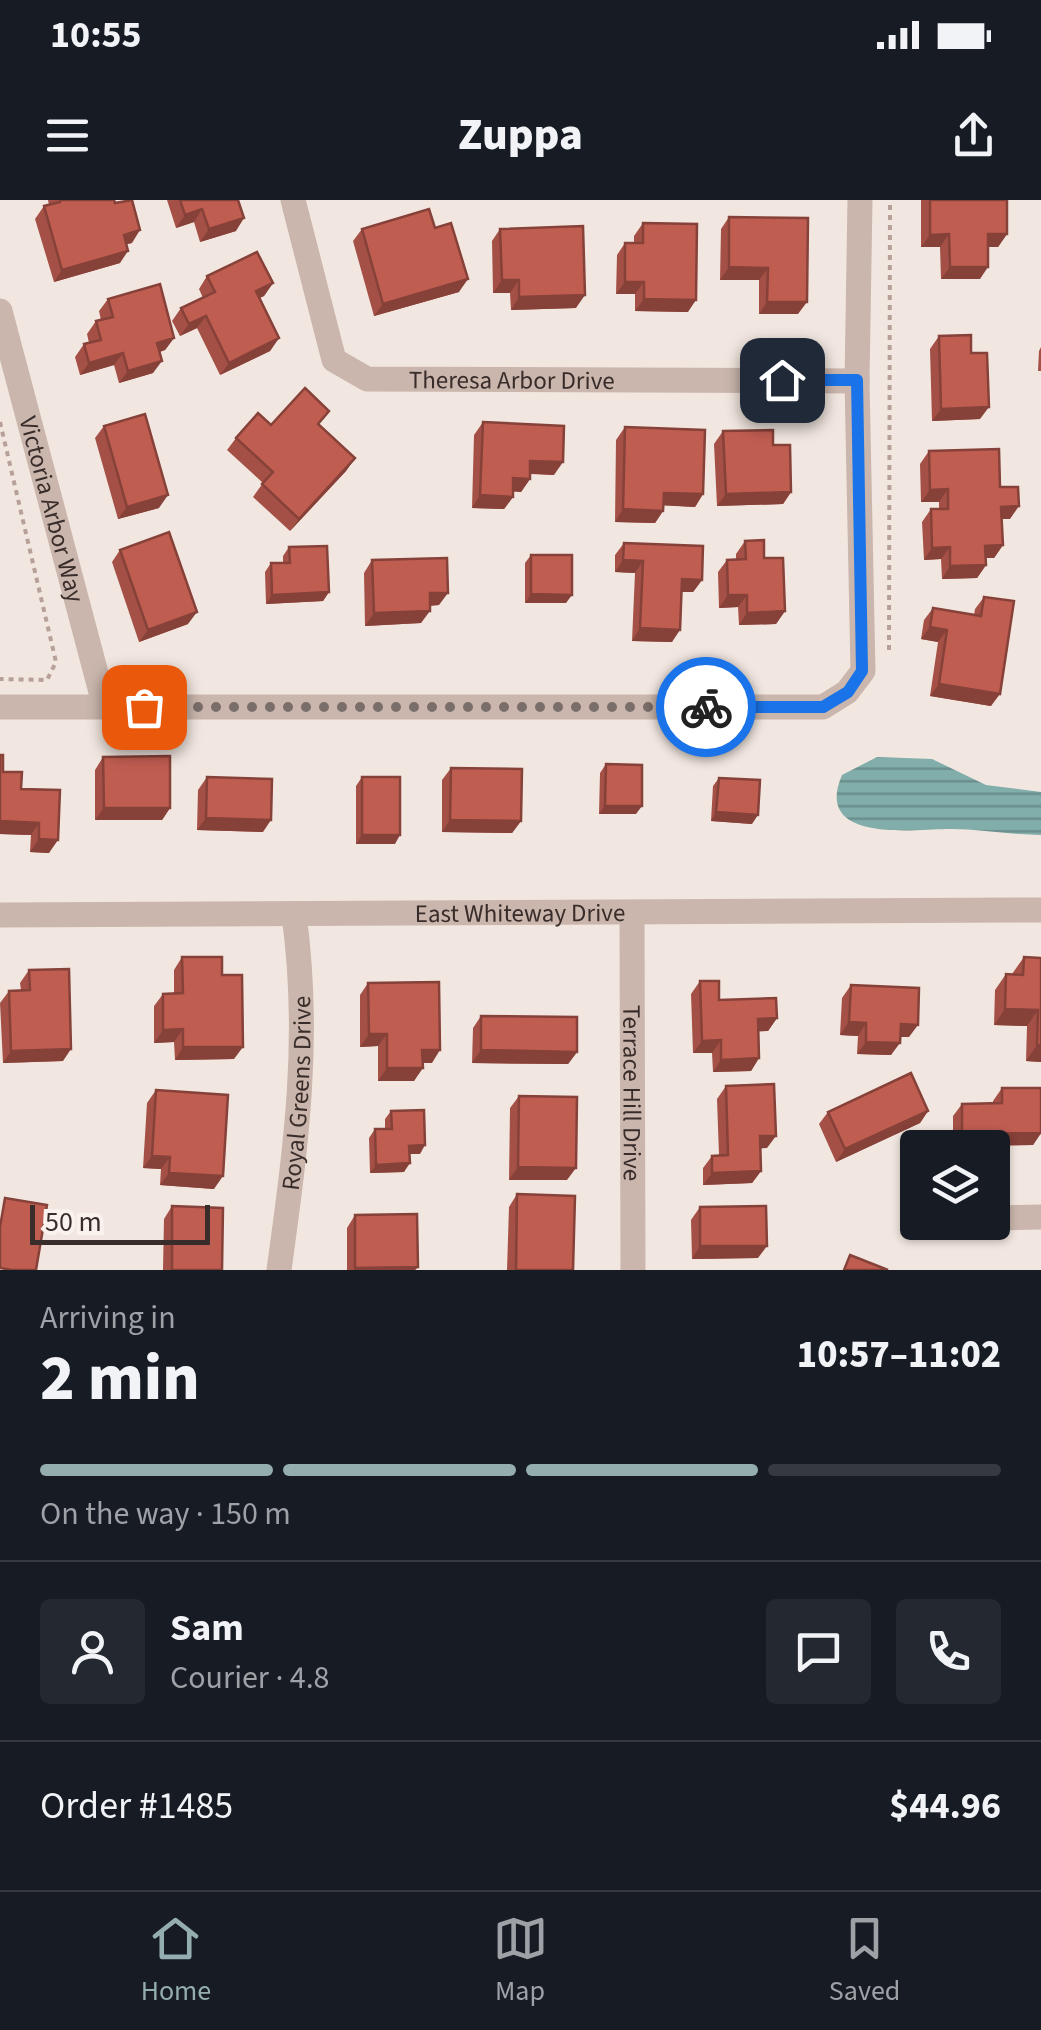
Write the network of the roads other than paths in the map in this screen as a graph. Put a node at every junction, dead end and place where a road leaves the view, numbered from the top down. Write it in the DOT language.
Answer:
graph roads {
  1 [pos="293,200"];
  2 [pos="860,200"];
  3 [pos="0,311"];
  4 [pos="8,374"];
  5 [pos="857,380"];
  6 [pos="0,706"];
  7 [pos="104,707"];
  8 [pos="1041,910"];
  9 [pos="294,914"];
  10 [pos="632,914"];
  11 [pos="0,915"];
  12 [pos="1041,1217"];
  13 [pos="1010,1218"];
  14 [pos="279,1270"];
  15 [pos="633,1270"];
  1 -- 5 [label="street, Theresa Arbor Drive"];
  2 -- 5 [label="street"];
  3 -- 4 [label="street, Victoria Arbor Way"];
  4 -- 7 [label="street, Victoria Arbor Way"];
  5 -- 7 [label="street"];
  6 -- 7 [label="street"];
  8 -- 10 [label="street, East Whiteway Drive"];
  9 -- 10 [label="street, East Whiteway Drive"];
  9 -- 11 [label="street, East Whiteway Drive"];
  9 -- 14 [label="street, Royal Greens Drive"];
  10 -- 15 [label="street, Terrace Hill Drive"];
  12 -- 13 [label="street"];
}
